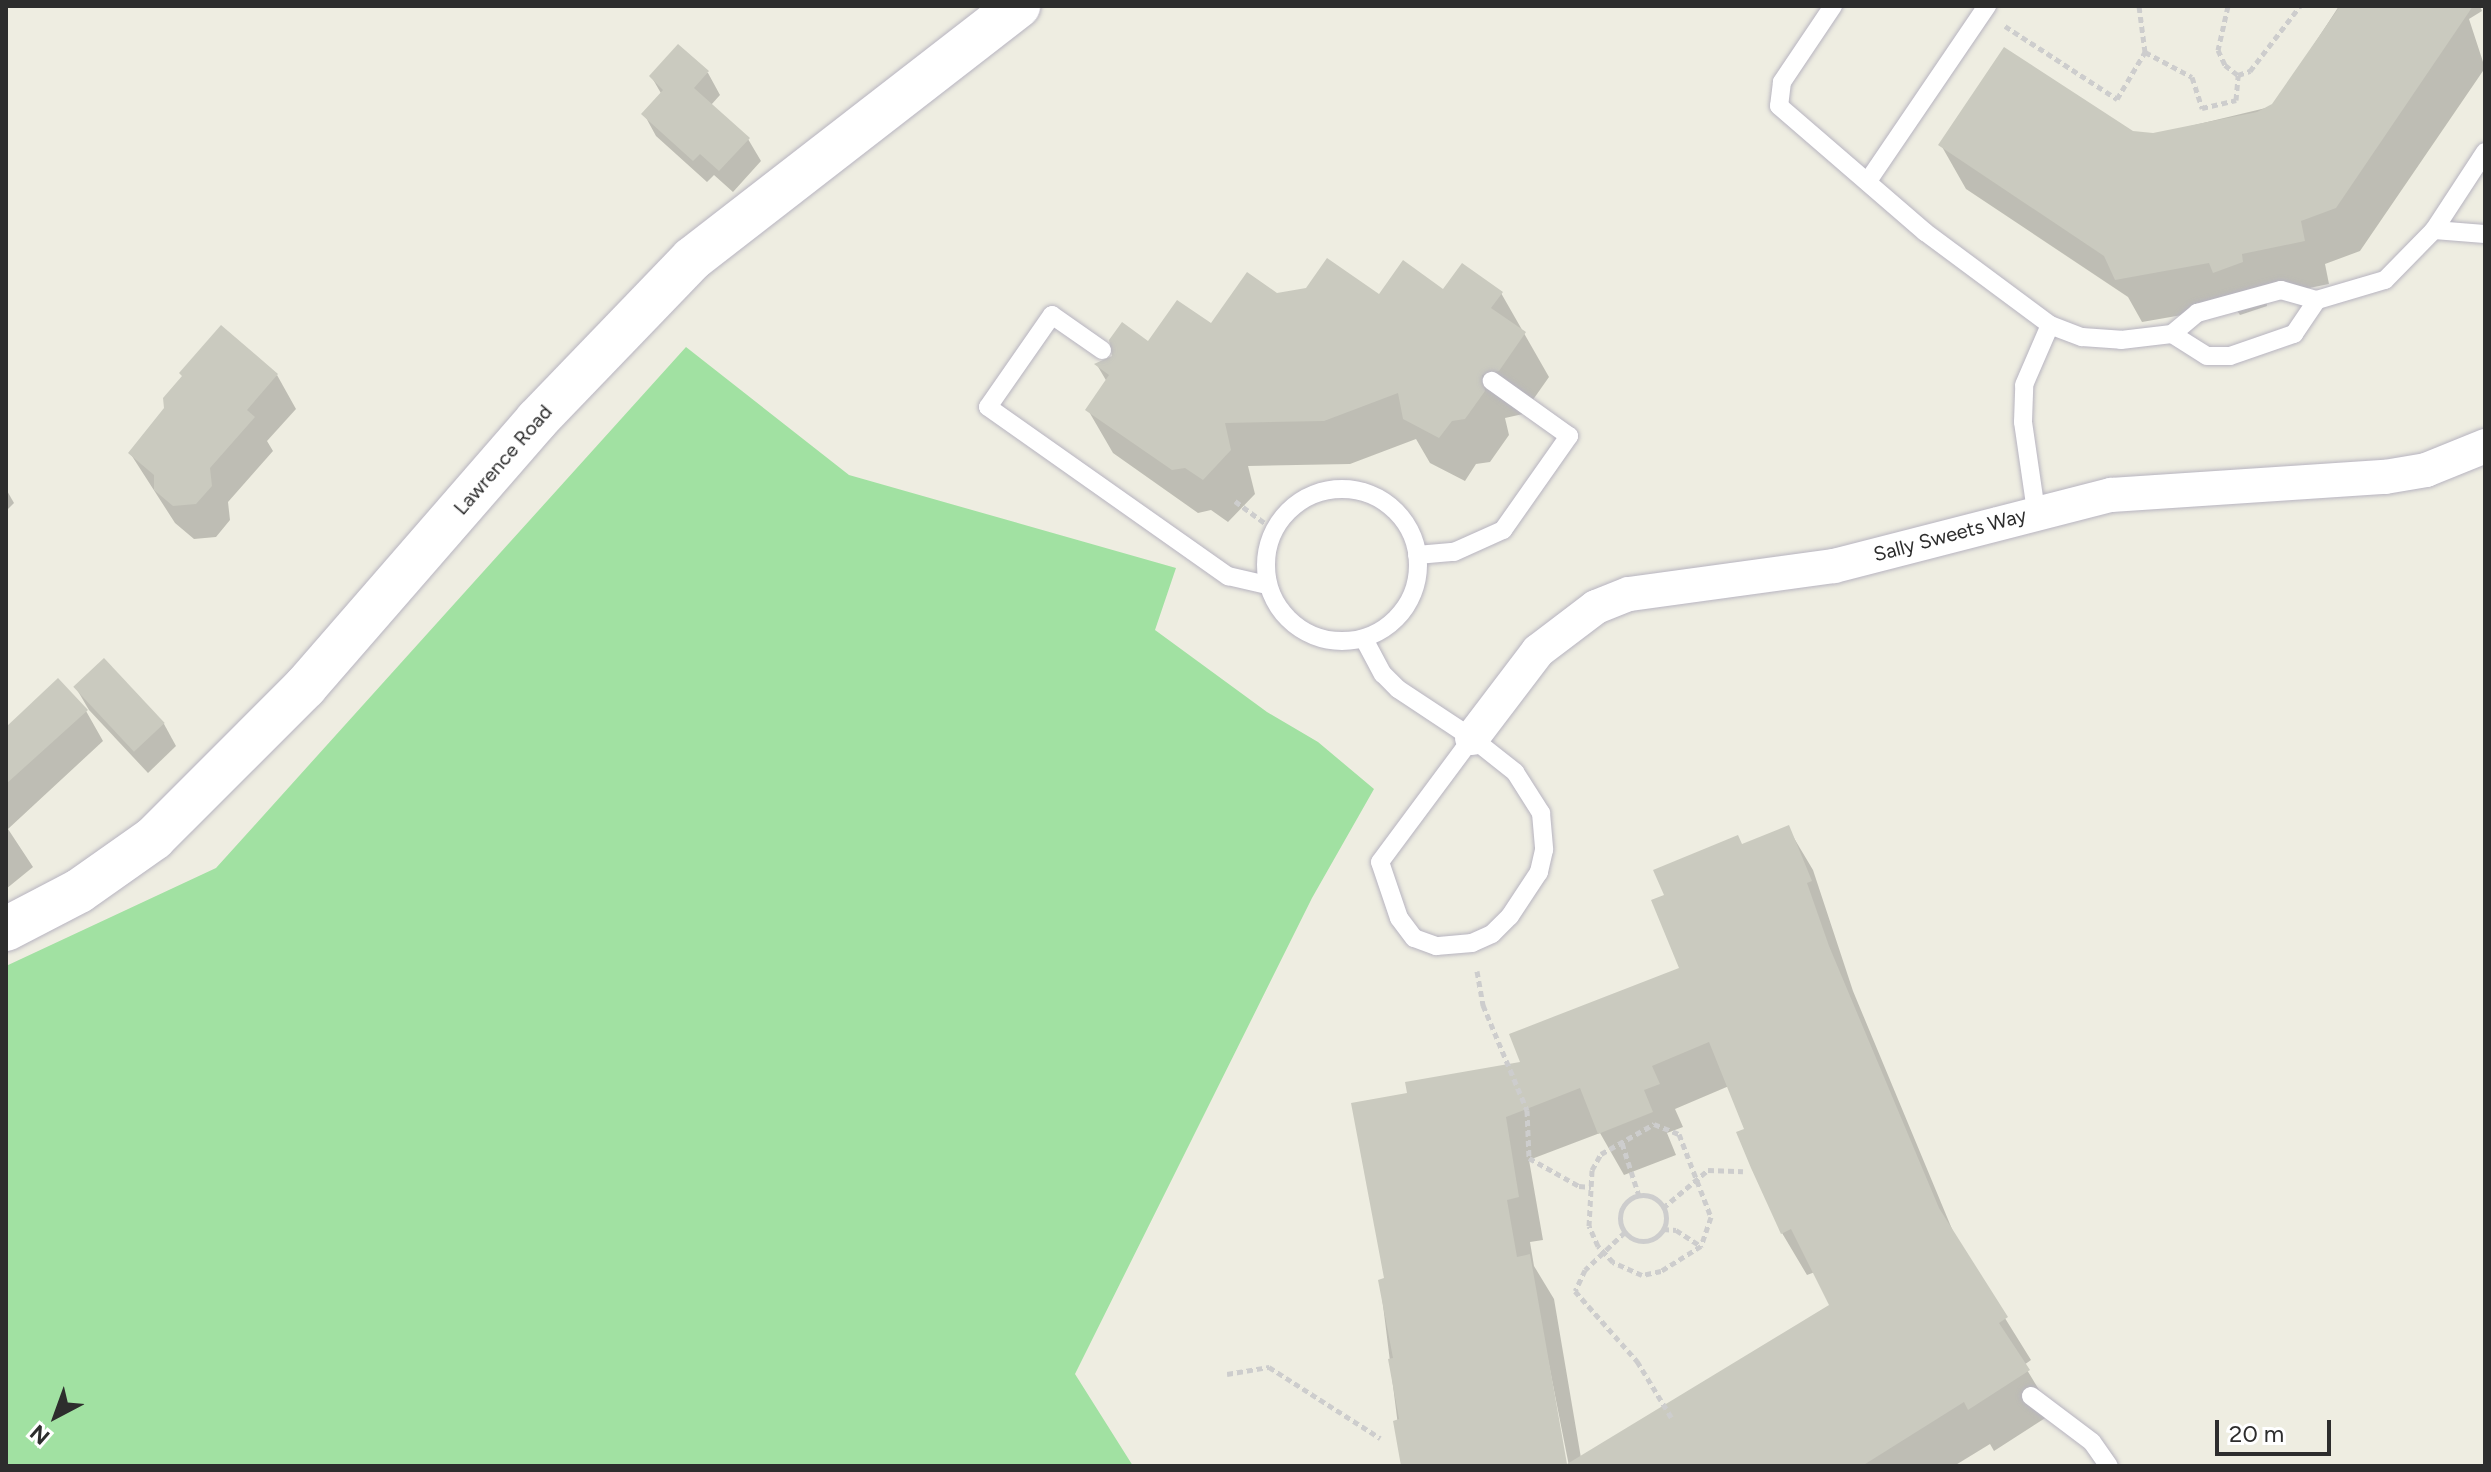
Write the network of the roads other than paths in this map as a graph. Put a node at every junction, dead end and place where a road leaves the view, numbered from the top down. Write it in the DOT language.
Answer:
graph roads {
  1 [pos="1018,6"];
  2 [pos="1833,6"];
  3 [pos="1987,6"];
  4 [pos="2485,152"];
  5 [pos="1868,181"];
  6 [pos="2434,230"];
  7 [pos="2485,234"];
  8 [pos="2317,300"];
  9 [pos="2050,325"];
  10 [pos="2172,334"];
  11 [pos="1102,350"];
  12 [pos="1492,381"];
  13 [pos="2485,446"];
  14 [pos="2036,511"];
  15 [pos="1417,555"];
  16 [pos="1267,585"];
  17 [pos="1364,639"];
  18 [pos="1472,738"];
  19 [pos="6,929"];
  20 [pos="2031,1396"];
  21 [pos="2109,1466"];
  1 -- 19 [label="street, Lawrence Road"];
  2 -- 5 [label="lane"];
  3 -- 5 [label="lane"];
  4 -- 6 [label="lane"];
  5 -- 9 [label="lane"];
  6 -- 7 [label="lane"];
  6 -- 8 [label="lane"];
  8 -- 10 [label="lane"];
  8 -- 10 [label="lane"];
  9 -- 10 [label="lane"];
  9 -- 14 [label="lane"];
  11 -- 16 [label="lane"];
  12 -- 15 [label="lane"];
  13 -- 14 [label="street, Sally Sweets Way"];
  14 -- 18 [label="street, Sally Sweets Way"];
  15 -- 16 [label="lane"];
  15 -- 17 [label="lane"];
  16 -- 17 [label="lane"];
  17 -- 18 [label="lane"];
  18 -- 18 [label="lane"];
  20 -- 21 [label="lane"];
}
